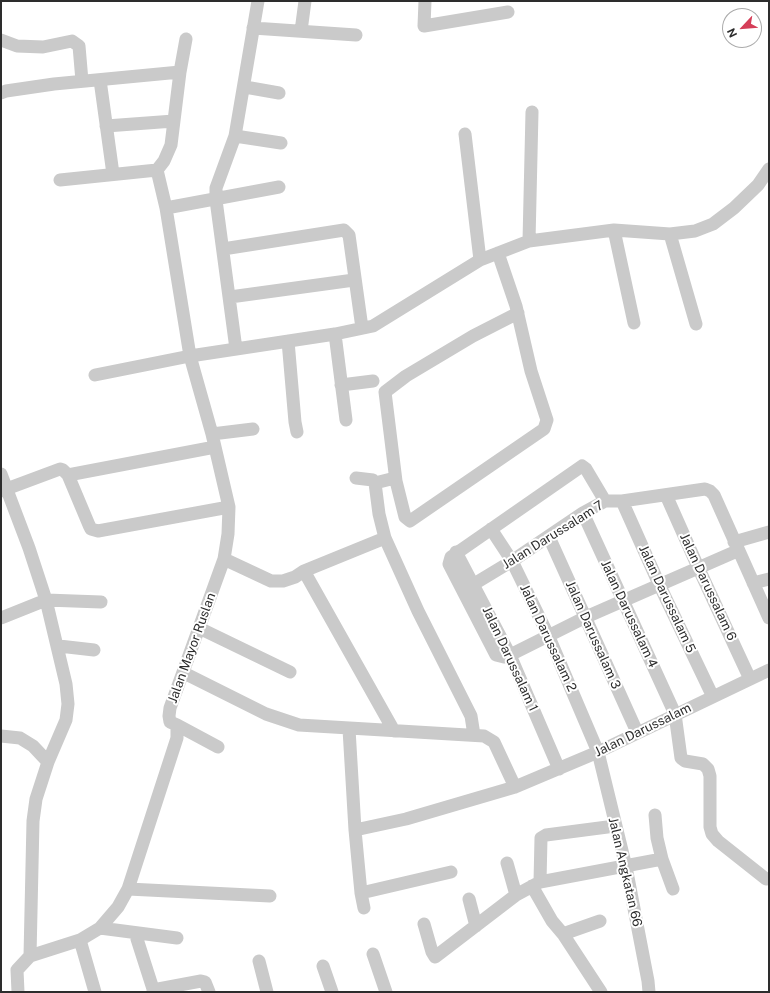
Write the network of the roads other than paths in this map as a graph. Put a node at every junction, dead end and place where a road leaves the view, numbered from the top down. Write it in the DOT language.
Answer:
graph roads {
  1 [pos="258,1"];
  2 [pos="305,1"];
  3 [pos="425,1"];
  4 [pos="508,12"];
  5 [pos="253,28"];
  6 [pos="301,31"];
  7 [pos="356,35"];
  8 [pos="186,39"];
  9 [pos="1,40"];
  10 [pos="180,72"];
  11 [pos="100,80"];
  12 [pos="82,82"];
  13 [pos="245,87"];
  14 [pos="279,93"];
  15 [pos="1,94"];
  16 [pos="532,112"];
  17 [pos="174,121"];
  18 [pos="106,126"];
  19 [pos="465,134"];
  20 [pos="235,136"];
  21 [pos="281,143"];
  22 [pos="769,169"];
  23 [pos="157,170"];
  24 [pos="113,174"];
  25 [pos="60,180"];
  26 [pos="279,187"];
  27 [pos="216,200"];
  28 [pos="166,208"];
  29 [pos="614,230"];
  30 [pos="670,234"];
  31 [pos="529,240"];
  32 [pos="223,248"];
  33 [pos="498,253"];
  34 [pos="480,260"];
  35 [pos="354,280"];
  36 [pos="230,297"];
  37 [pos="518,313"];
  38 [pos="634,323"];
  39 [pos="696,324"];
  40 [pos="362,328"];
  41 [pos="335,334"];
  42 [pos="288,340"];
  43 [pos="236,349"];
  44 [pos="190,356"];
  45 [pos="95,375"];
  46 [pos="373,381"];
  47 [pos="341,385"];
  48 [pos="346,420"];
  49 [pos="253,429"];
  50 [pos="297,432"];
  51 [pos="212,434"];
  52 [pos="215,447"];
  53 [pos="1,474"];
  54 [pos="68,475"];
  55 [pos="356,478"];
  56 [pos="396,481"];
  57 [pos="375,482"];
  58 [pos="4,490"];
  59 [pos="666,495"];
  60 [pos="605,501"];
  61 [pos="622,501"];
  62 [pos="229,507"];
  63 [pos="583,513"];
  64 [pos="491,529"];
  65 [pos="769,532"];
  66 [pos="549,537"];
  67 [pos="385,538"];
  68 [pos="735,546"];
  69 [pos="456,552"];
  70 [pos="224,559"];
  71 [pos="512,561"];
  72 [pos="698,568"];
  73 [pos="304,572"];
  74 [pos="769,579"];
  75 [pos="753,583"];
  76 [pos="474,584"];
  77 [pos="659,584"];
  78 [pos="46,600"];
  79 [pos="101,602"];
  80 [pos="624,602"];
  81 [pos="586,617"];
  82 [pos="1,618"];
  83 [pos="769,618"];
  84 [pos="199,628"];
  85 [pos="549,637"];
  86 [pos="58,646"];
  87 [pos="94,650"];
  88 [pos="510,655"];
  89 [pos="769,670"];
  90 [pos="290,672"];
  91 [pos="184,673"];
  92 [pos="750,679"];
  93 [pos="713,697"];
  94 [pos="675,714"];
  95 [pos="177,725"];
  96 [pos="348,729"];
  97 [pos="394,731"];
  98 [pos="637,732"];
  99 [pos="474,734"];
  100 [pos="1,736"];
  101 [pos="218,747"];
  102 [pos="598,752"];
  103 [pos="48,762"];
  104 [pos="559,769"];
  105 [pos="516,787"];
  106 [pos="655,815"];
  107 [pos="615,826"];
  108 [pos="355,830"];
  109 [pos="662,859"];
  110 [pos="507,864"];
  111 [pos="626,867"];
  112 [pos="452,872"];
  113 [pos="766,878"];
  114 [pos="536,884"];
  115 [pos="128,889"];
  116 [pos="673,889"];
  117 [pos="361,893"];
  118 [pos="516,895"];
  119 [pos="270,896"];
  120 [pos="469,899"];
  121 [pos="364,908"];
  122 [pos="600,921"];
  123 [pos="424,924"];
  124 [pos="476,926"];
  125 [pos="100,928"];
  126 [pos="563,934"];
  127 [pos="177,938"];
  128 [pos="137,939"];
  129 [pos="80,940"];
  130 [pos="373,954"];
  131 [pos="30,956"];
  132 [pos="259,962"];
  133 [pos="322,966"];
  134 [pos="209,990"];
  135 [pos="153,991"];
  136 [pos="18,992"];
  137 [pos="94,992"];
  138 [pos="267,992"];
  139 [pos="332,992"];
  140 [pos="386,992"];
  141 [pos="601,992"];
  142 [pos="649,992"];
  1 -- 5 [label="street"];
  2 -- 6 [label="street"];
  3 -- 4 [label="street"];
  5 -- 6 [label="street"];
  5 -- 13 [label="street"];
  6 -- 7 [label="street"];
  8 -- 10 [label="street"];
  9 -- 12 [label="street"];
  10 -- 11 [label="street"];
  10 -- 17 [label="street"];
  11 -- 12 [label="street"];
  11 -- 18 [label="street"];
  12 -- 15 [label="street"];
  13 -- 14 [label="street"];
  13 -- 20 [label="street"];
  16 -- 31 [label="street"];
  17 -- 18 [label="street"];
  17 -- 23 [label="street"];
  18 -- 24 [label="street"];
  19 -- 34 [label="street"];
  20 -- 21 [label="street"];
  20 -- 27 [label="street"];
  22 -- 30 [label="street"];
  23 -- 24 [label="street"];
  23 -- 28 [label="street, Jalan Mayor Ruslan"];
  24 -- 25 [label="street"];
  26 -- 27 [label="street"];
  27 -- 28 [label="street"];
  27 -- 32 [label="street"];
  28 -- 44 [label="street, Jalan Mayor Ruslan"];
  29 -- 30 [label="street"];
  29 -- 31 [label="street"];
  29 -- 38 [label="street"];
  30 -- 39 [label="street"];
  31 -- 33 [label="street"];
  32 -- 35 [label="street"];
  32 -- 36 [label="street"];
  33 -- 34 [label="street"];
  33 -- 37 [label="street"];
  34 -- 40 [label="street"];
  35 -- 36 [label="street"];
  35 -- 40 [label="street"];
  36 -- 43 [label="street"];
  37 -- 56 [label="street"];
  37 -- 56 [label="street"];
  40 -- 41 [label="street"];
  41 -- 42 [label="street"];
  41 -- 47 [label="street"];
  42 -- 43 [label="street"];
  42 -- 50 [label="street"];
  43 -- 44 [label="street"];
  44 -- 45 [label="street"];
  44 -- 51 [label="street, Jalan Mayor Ruslan"];
  46 -- 47 [label="street"];
  47 -- 48 [label="street"];
  49 -- 51 [label="street"];
  51 -- 52 [label="street, Jalan Mayor Ruslan"];
  52 -- 54 [label="street"];
  52 -- 62 [label="street, Jalan Mayor Ruslan"];
  53 -- 58 [label="street"];
  54 -- 58 [label="street"];
  54 -- 62 [label="street"];
  55 -- 57 [label="street"];
  56 -- 57 [label="street"];
  57 -- 67 [label="street"];
  58 -- 78 [label="street"];
  59 -- 61 [label="street, Jalan Darussalam 7"];
  59 -- 68 [label="street, Jalan Darussalam 7"];
  59 -- 72 [label="street, Jalan Darussalam 6"];
  60 -- 61 [label="street, Jalan Darussalam 7"];
  60 -- 63 [label="street, Jalan Darussalam 7"];
  60 -- 64 [label="street"];
  61 -- 77 [label="street, Jalan Darussalam 5"];
  62 -- 70 [label="street, Jalan Mayor Ruslan"];
  63 -- 66 [label="street, Jalan Darussalam 7"];
  63 -- 80 [label="street, Jalan Darussalam 4"];
  64 -- 69 [label="street"];
  64 -- 71 [label="street, Jalan Darussalam 2"];
  65 -- 68 [label="street"];
  66 -- 71 [label="street, Jalan Darussalam 7"];
  66 -- 81 [label="street, Jalan Darussalam 3"];
  67 -- 73 [label="street"];
  67 -- 99 [label="street"];
  68 -- 72 [label="street"];
  68 -- 75 [label="street, Jalan Darussalam 7"];
  69 -- 76 [label="street, Jalan Darussalam 1"];
  69 -- 88 [label="street"];
  70 -- 73 [label="street"];
  70 -- 84 [label="street, Jalan Mayor Ruslan"];
  71 -- 76 [label="street, Jalan Darussalam 7"];
  71 -- 85 [label="street, Jalan Darussalam 2"];
  72 -- 77 [label="street"];
  72 -- 92 [label="street, Jalan Darussalam 6"];
  73 -- 97 [label="street"];
  74 -- 75 [label="street"];
  75 -- 83 [label="street, Jalan Darussalam 7"];
  76 -- 88 [label="street, Jalan Darussalam 1"];
  77 -- 80 [label="street"];
  77 -- 93 [label="street, Jalan Darussalam 5"];
  78 -- 79 [label="street"];
  78 -- 82 [label="street"];
  78 -- 86 [label="street"];
  80 -- 81 [label="street"];
  80 -- 94 [label="street, Jalan Darussalam 4"];
  81 -- 85 [label="street"];
  81 -- 98 [label="street, Jalan Darussalam 3"];
  84 -- 90 [label="street"];
  84 -- 91 [label="street, Jalan Mayor Ruslan"];
  85 -- 88 [label="street"];
  85 -- 102 [label="street, Jalan Darussalam 2"];
  86 -- 87 [label="street"];
  86 -- 103 [label="street"];
  88 -- 104 [label="street, Jalan Darussalam 1"];
  89 -- 92 [label="street, Jalan Darussalam"];
  91 -- 95 [label="street, Jalan Mayor Ruslan"];
  91 -- 96 [label="street"];
  92 -- 93 [label="street, Jalan Darussalam"];
  93 -- 94 [label="street, Jalan Darussalam"];
  94 -- 98 [label="street, Jalan Darussalam"];
  94 -- 113 [label="street, Jalan Darussalam 4"];
  95 -- 101 [label="street"];
  95 -- 115 [label="street, Jalan Mayor Ruslan"];
  96 -- 97 [label="street"];
  96 -- 108 [label="street"];
  97 -- 99 [label="street"];
  98 -- 102 [label="street, Jalan Darussalam"];
  99 -- 105 [label="street"];
  100 -- 103 [label="street"];
  102 -- 104 [label="street, Jalan Darussalam"];
  102 -- 107 [label="street, Jalan Angkatan 66"];
  103 -- 131 [label="street"];
  104 -- 105 [label="street, Jalan Darussalam"];
  105 -- 108 [label="street, Jalan Darussalam"];
  106 -- 109 [label="street"];
  107 -- 111 [label="street, Jalan Angkatan 66"];
  107 -- 114 [label="street"];
  108 -- 117 [label="street"];
  109 -- 111 [label="street"];
  109 -- 116 [label="street"];
  110 -- 118 [label="street"];
  111 -- 114 [label="street"];
  111 -- 142 [label="street, Jalan Angkatan 66"];
  112 -- 117 [label="street"];
  114 -- 118 [label="street"];
  114 -- 126 [label="street"];
  115 -- 119 [label="street"];
  115 -- 125 [label="street, Jalan Mayor Ruslan"];
  117 -- 121 [label="street"];
  118 -- 124 [label="street"];
  120 -- 124 [label="street"];
  122 -- 126 [label="street"];
  123 -- 124 [label="street"];
  125 -- 127 [label="street"];
  125 -- 129 [label="street, Jalan Mayor Ruslan"];
  126 -- 141 [label="street"];
  128 -- 135 [label="street"];
  129 -- 131 [label="street, Jalan Mayor Ruslan"];
  129 -- 137 [label="street"];
  130 -- 140 [label="street"];
  131 -- 136 [label="street"];
  132 -- 138 [label="street"];
  133 -- 139 [label="street"];
  134 -- 135 [label="street"];
}
